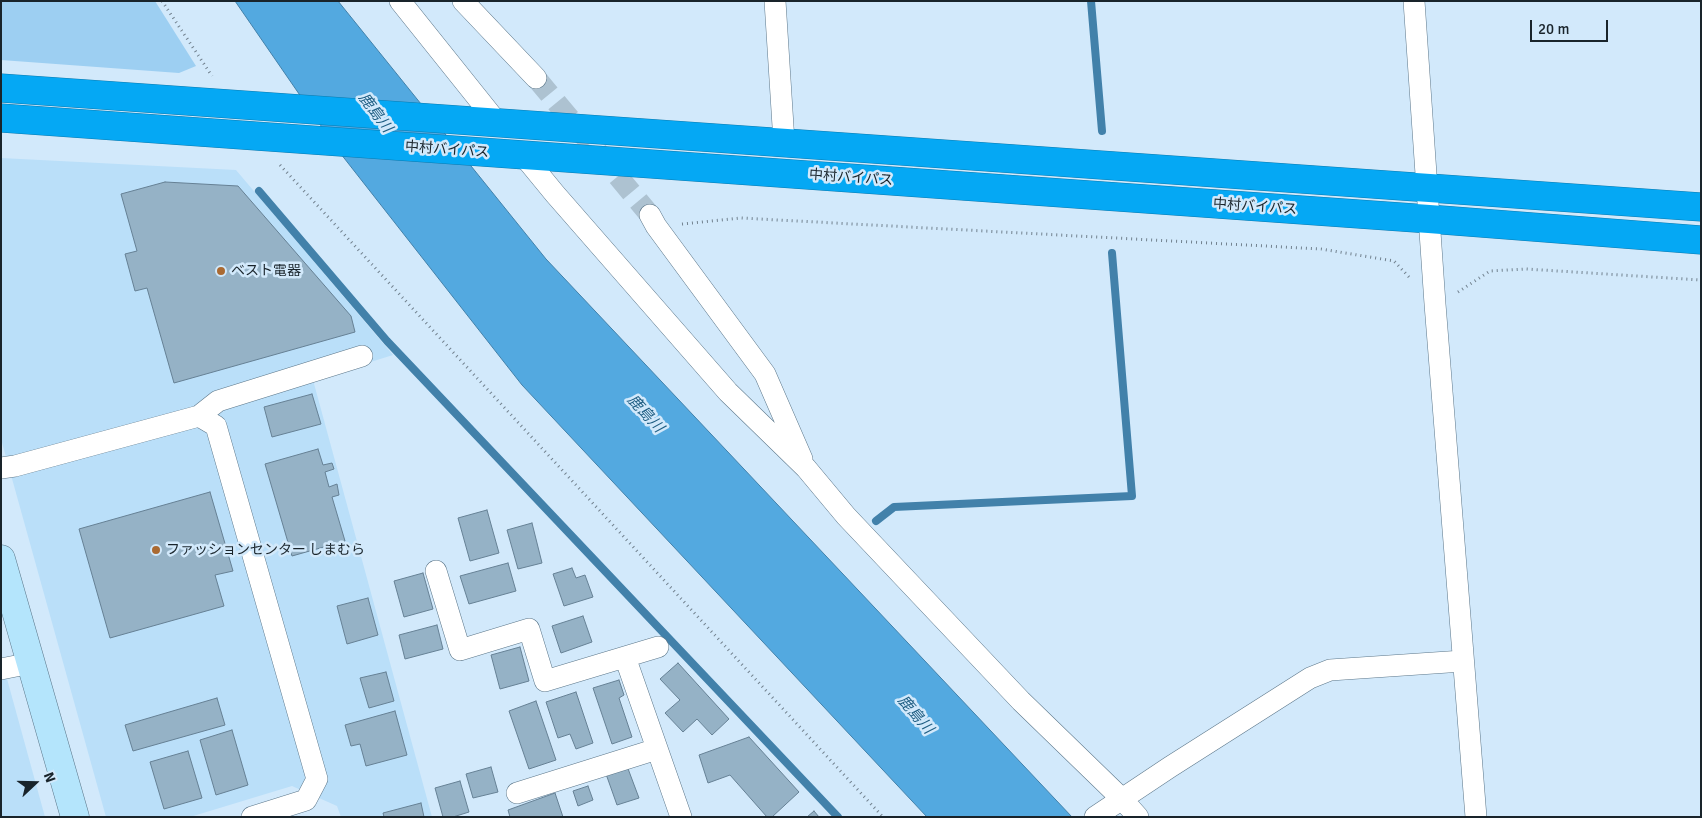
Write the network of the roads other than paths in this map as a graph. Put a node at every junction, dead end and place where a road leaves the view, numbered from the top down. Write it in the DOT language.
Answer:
graph roads {
  1 [pos="400,1"];
  2 [pos="464,1"];
  3 [pos="775,1"];
  4 [pos="1414,1"];
  5 [pos="536,78"];
  6 [pos="1,88"];
  7 [pos="1,118"];
  8 [pos="496,121"];
  9 [pos="784,142"];
  10 [pos="523,155"];
  11 [pos="1427,188"];
  12 [pos="1701,207"];
  13 [pos="1429,219"];
  14 [pos="653,221"];
  15 [pos="1701,240"];
  16 [pos="362,356"];
  17 [pos="199,416"];
  18 [pos="1,468"];
  19 [pos="806,468"];
  20 [pos="1,559"];
  21 [pos="436,570"];
  22 [pos="658,647"];
  23 [pos="624,657"];
  24 [pos="1463,661"];
  25 [pos="31,663"];
  26 [pos="1,669"];
  27 [pos="657,749"];
  28 [pos="517,793"];
  29 [pos="1122,799"];
  30 [pos="74,816"];
  31 [pos="252,817"];
  32 [pos="681,817"];
  33 [pos="1095,817"];
  34 [pos="1138,817"];
  35 [pos="1476,817"];
  1 -- 8 [label="street"];
  2 -- 5 [label="street"];
  3 -- 9 [label="street"];
  4 -- 11 [label="street"];
  6 -- 8 [label="highway"];
  7 -- 10 [label="highway, 中村バイパス"];
  8 -- 9 [label="highway"];
  9 -- 11 [label="highway"];
  10 -- 13 [label="highway, 中村バイパス"];
  10 -- 19 [label="street"];
  11 -- 12 [label="highway"];
  11 -- 13 [label="street"];
  13 -- 15 [label="highway, 中村バイパス"];
  13 -- 24 [label="street"];
  14 -- 19 [label="street"];
  16 -- 17 [label="street"];
  17 -- 18 [label="street"];
  17 -- 31 [label="street"];
  19 -- 29 [label="street"];
  20 -- 25 [label="street"];
  21 -- 23 [label="street"];
  22 -- 23 [label="street"];
  23 -- 27 [label="street"];
  24 -- 29 [label="street"];
  24 -- 35 [label="street"];
  25 -- 26 [label="street"];
  25 -- 30 [label="street"];
  27 -- 28 [label="street"];
  27 -- 32 [label="street"];
  29 -- 33 [label="street"];
  29 -- 34 [label="street"];
}
